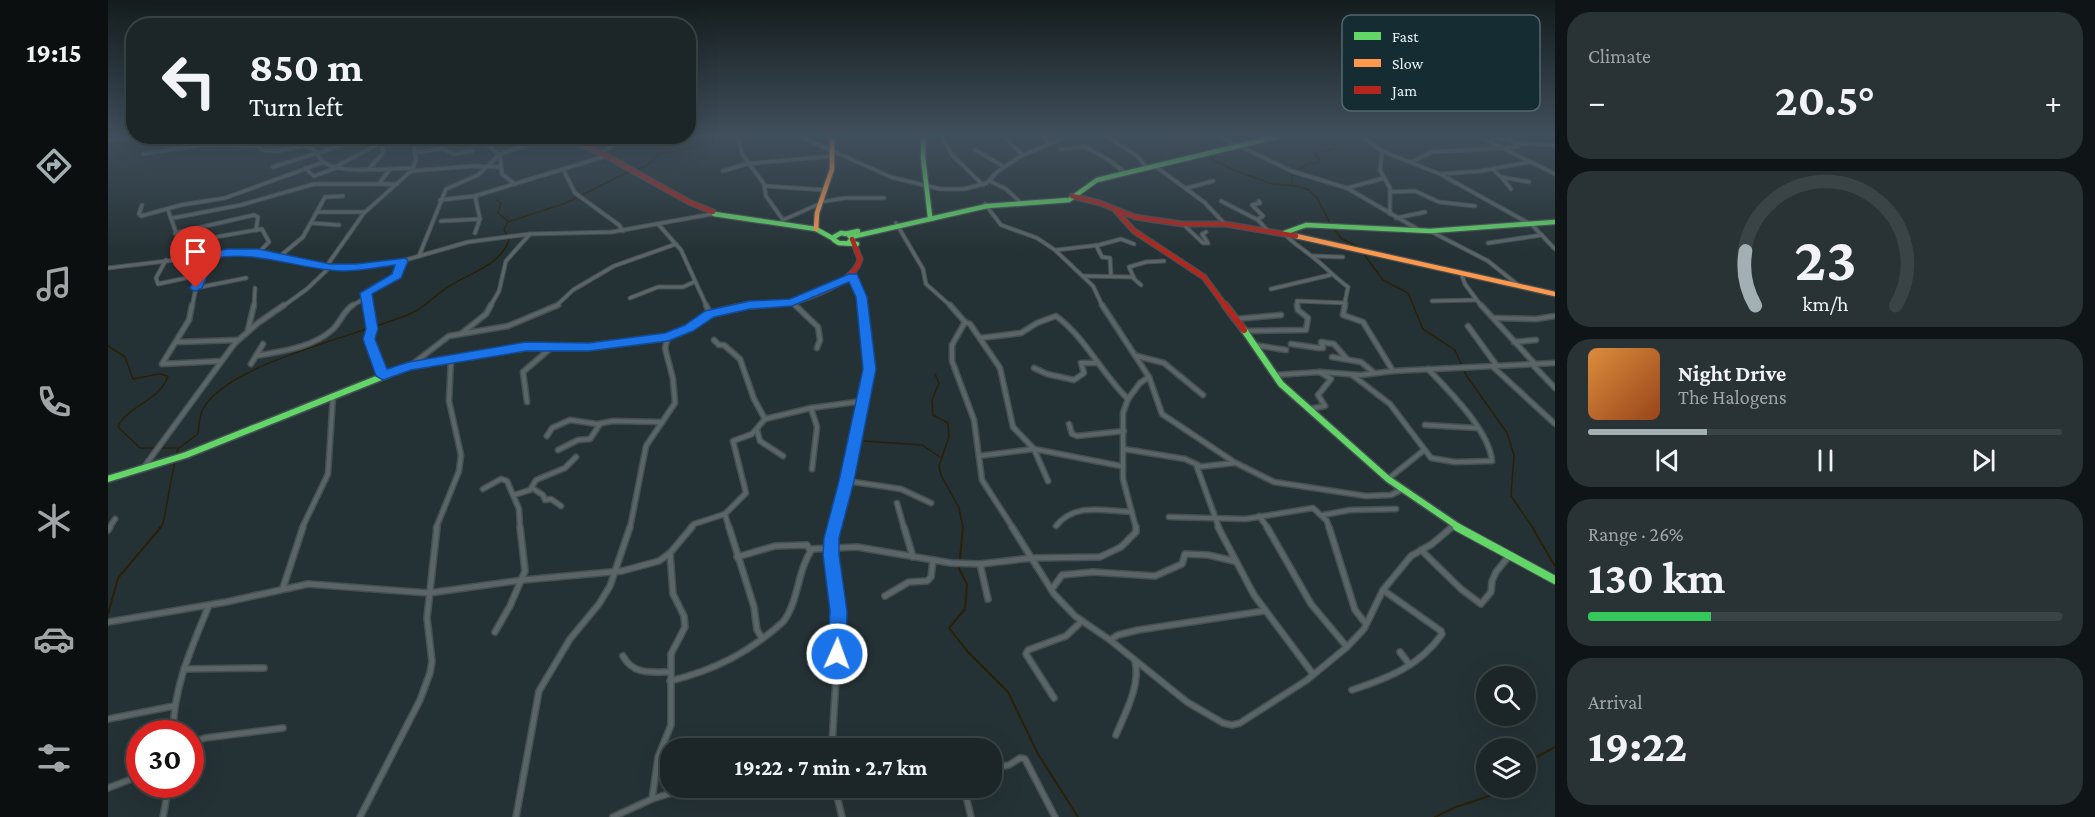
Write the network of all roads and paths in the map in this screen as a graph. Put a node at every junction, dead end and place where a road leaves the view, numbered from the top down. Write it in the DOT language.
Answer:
graph roads {
  1 [pos="289,174"];
  2 [pos="386,174"];
  3 [pos="408,174"];
  4 [pos="479,174"];
  5 [pos="502,174"];
  6 [pos="547,174"];
  7 [pos="566,174"];
  8 [pos="638,174"];
  9 [pos="756,174"];
  10 [pos="831,174"];
  11 [pos="882,174"];
  12 [pos="926,174"];
  13 [pos="972,174"];
  14 [pos="996,174"];
  15 [pos="1110,174"];
  16 [pos="1118,174"];
  17 [pos="1167,174"];
  18 [pos="1300,174"];
  19 [pos="1382,174"];
  20 [pos="1440,174"];
  21 [pos="1498,174"];
  22 [pos="1501,177"];
  23 [pos="1384,178"];
  24 [pos="990,181"];
  25 [pos="1213,181"];
  26 [pos="1529,182"];
  27 [pos="379,184"];
  28 [pos="398,184"];
  29 [pos="515,184"];
  30 [pos="983,185"];
  31 [pos="765,186"];
  32 [pos="927,186"];
  33 [pos="1187,188"];
  34 [pos="1347,188"];
  35 [pos="1511,189"];
  36 [pos="825,190"];
  37 [pos="1390,192"];
  38 [pos="343,196"];
  39 [pos="475,196"];
  40 [pos="1073,197"];
  41 [pos="885,198"];
  42 [pos="440,200"];
  43 [pos="1019,201"];
  44 [pos="1221,201"];
  45 [pos="1259,201"];
  46 [pos="820,203"];
  47 [pos="142,205"];
  48 [pos="986,205"];
  49 [pos="1475,206"];
  50 [pos="168,210"];
  51 [pos="1116,211"];
  52 [pos="317,212"];
  53 [pos="1425,212"];
  54 [pos="364,213"];
  55 [pos="713,213"];
  56 [pos="1390,214"];
  57 [pos="930,217"];
  58 [pos="173,218"];
  59 [pos="1396,218"];
  60 [pos="480,219"];
  61 [pos="919,220"];
  62 [pos="1258,220"];
  63 [pos="441,221"];
  64 [pos="782,222"];
  65 [pos="1555,222"];
  66 [pos="310,223"];
  67 [pos="658,224"];
  68 [pos="1182,224"];
  69 [pos="1225,224"];
  70 [pos="339,225"];
  71 [pos="897,225"];
  72 [pos="1532,225"];
  73 [pos="816,229"];
  74 [pos="256,230"];
  75 [pos="1267,230"];
  76 [pos="623,231"];
  77 [pos="1426,231"];
  78 [pos="824,232"];
  79 [pos="1206,232"];
  80 [pos="175,233"];
  81 [pos="476,233"];
  82 [pos="1284,233"];
  83 [pos="530,234"];
  84 [pos="1543,235"];
  85 [pos="849,238"];
  86 [pos="834,239"];
  87 [pos="182,243"];
  88 [pos="1134,243"];
  89 [pos="1488,243"];
  90 [pos="676,244"];
  91 [pos="1096,245"];
  92 [pos="1555,248"];
  93 [pos="1055,250"];
  94 [pos="258,253"];
  95 [pos="209,255"];
  96 [pos="419,256"];
  97 [pos="1312,256"];
  98 [pos="279,257"];
  99 [pos="1343,257"];
  100 [pos="185,258"];
  101 [pos="166,260"];
  102 [pos="402,261"];
  103 [pos="1164,261"];
  104 [pos="330,267"];
  105 [pos="108,268"];
  106 [pos="1461,272"];
  107 [pos="201,275"];
  108 [pos="1330,275"];
  109 [pos="853,276"];
  110 [pos="1083,276"];
  111 [pos="1111,276"];
  112 [pos="246,278"];
  113 [pos="1134,278"];
  114 [pos="694,282"];
  115 [pos="1141,285"];
  116 [pos="1518,285"];
  117 [pos="196,288"];
  118 [pos="255,288"];
  119 [pos="1271,289"];
  120 [pos="1555,294"];
  121 [pos="365,298"];
  122 [pos="630,298"];
  123 [pos="1476,300"];
  124 [pos="1432,301"];
  125 [pos="792,303"];
  126 [pos="1346,303"];
  127 [pos="710,314"];
  128 [pos="1281,315"];
  129 [pos="1555,316"];
  130 [pos="1494,318"];
  131 [pos="1235,319"];
  132 [pos="965,322"];
  133 [pos="1468,326"];
  134 [pos="248,331"];
  135 [pos="1245,331"];
  136 [pos="461,333"];
  137 [pos="668,337"];
  138 [pos="980,338"];
  139 [pos="238,340"];
  140 [pos="714,340"];
  141 [pos="1536,340"];
  142 [pos="177,342"];
  143 [pos="1513,342"];
  144 [pos="263,344"];
  145 [pos="1291,344"];
  146 [pos="1254,345"];
  147 [pos="552,347"];
  148 [pos="817,348"];
  149 [pos="1286,350"];
  150 [pos="256,356"];
  151 [pos="1137,356"];
  152 [pos="1332,357"];
  153 [pos="451,358"];
  154 [pos="1347,359"];
  155 [pos="221,361"];
  156 [pos="1097,363"];
  157 [pos="1555,363"];
  158 [pos="251,364"];
  159 [pos="1534,365"];
  160 [pos="409,366"];
  161 [pos="1495,366"];
  162 [pos="1034,368"];
  163 [pos="1428,369"];
  164 [pos="1392,371"];
  165 [pos="1320,372"];
  166 [pos="1374,372"];
  167 [pos="1274,375"];
  168 [pos="1352,375"];
  169 [pos="383,376"];
  170 [pos="1149,377"];
  171 [pos="1554,386"];
  172 [pos="1203,395"];
  173 [pos="333,396"];
  174 [pos="1128,399"];
  175 [pos="863,400"];
  176 [pos="527,402"];
  177 [pos="812,408"];
  178 [pos="1307,410"];
  179 [pos="765,419"];
  180 [pos="662,422"];
  181 [pos="600,424"];
  182 [pos="1069,424"];
  183 [pos="1555,424"];
  184 [pos="1425,425"];
  185 [pos="1477,428"];
  186 [pos="757,430"];
  187 [pos="1124,431"];
  188 [pos="547,436"];
  189 [pos="1034,449"];
  190 [pos="1124,449"];
  191 [pos="558,450"];
  192 [pos="1423,451"];
  193 [pos="783,456"];
  194 [pos="979,456"];
  195 [pos="576,457"];
  196 [pos="1234,462"];
  197 [pos="1198,465"];
  198 [pos="1121,466"];
  199 [pos="144,467"];
  200 [pos="812,469"];
  201 [pos="108,479"];
  202 [pos="1388,479"];
  203 [pos="847,481"];
  204 [pos="1048,482"];
  205 [pos="532,488"];
  206 [pos="483,489"];
  207 [pos="1401,490"];
  208 [pos="514,495"];
  209 [pos="931,503"];
  210 [pos="897,504"];
  211 [pos="561,506"];
  212 [pos="1396,509"];
  213 [pos="1132,512"];
  214 [pos="725,514"];
  215 [pos="1322,515"];
  216 [pos="1259,516"];
  217 [pos="1168,517"];
  218 [pos="1214,517"];
  219 [pos="115,519"];
  220 [pos="1056,525"];
  221 [pos="1454,525"];
  222 [pos="108,530"];
  223 [pos="830,548"];
  224 [pos="810,550"];
  225 [pos="1421,550"];
  226 [pos="670,553"];
  227 [pos="913,556"];
  228 [pos="1509,556"];
  229 [pos="737,557"];
  230 [pos="1032,558"];
  231 [pos="933,560"];
  232 [pos="1234,561"];
  233 [pos="980,564"];
  234 [pos="616,571"];
  235 [pos="1552,579"];
  236 [pos="523,580"];
  237 [pos="283,588"];
  238 [pos="1052,589"];
  239 [pos="1383,590"];
  240 [pos="429,593"];
  241 [pos="885,596"];
  242 [pos="988,599"];
  243 [pos="210,605"];
  244 [pos="1264,611"];
  245 [pos="110,621"];
  246 [pos="1082,621"];
  247 [pos="1366,624"];
  248 [pos="495,632"];
  249 [pos="762,638"];
  250 [pos="1110,640"];
  251 [pos="1347,647"];
  252 [pos="1400,652"];
  253 [pos="622,656"];
  254 [pos="1132,658"];
  255 [pos="1410,665"];
  256 [pos="264,668"];
  257 [pos="184,669"];
  258 [pos="670,672"];
  259 [pos="1313,674"];
  260 [pos="670,681"];
  261 [pos="1352,690"];
  262 [pos="1054,698"];
  263 [pos="174,706"];
  264 [pos="108,719"];
  265 [pos="174,720"];
  266 [pos="283,728"];
  267 [pos="1116,735"];
  268 [pos="204,738"];
  269 [pos="833,738"];
  270 [pos="1002,766"];
  271 [pos="126,781"];
  272 [pos="108,788"];
  273 [pos="660,797"];
  274 [pos="167,798"];
  275 [pos="837,798"];
  276 [pos="966,798"];
  277 [pos="652,799"];
  278 [pos="163,817"];
  279 [pos="360,817"];
  280 [pos="516,817"];
  281 [pos="613,817"];
  282 [pos="842,817"];
  283 [pos="971,817"];
  284 [pos="1055,817"];
  1 -- 50 [label="street"];
  2 -- 27 [label="street"];
  3 -- 28 [label="street"];
  4 -- 42 [label="street"];
  5 -- 29 [label="street"];
  6 -- 29 [label="street"];
  7 -- 76 [label="street"];
  8 -- 55 [label="main road"];
  9 -- 31 [label="street"];
  10 -- 36 [label="main road"];
  11 -- 32 [label="street"];
  12 -- 32 [label="main road"];
  13 -- 30 [label="street"];
  14 -- 24 [label="street"];
  15 -- 40 [label="main road"];
  16 -- 40 [label="main road"];
  17 -- 33 [label="street"];
  18 -- 34 [label="street"];
  19 -- 23 [label="street"];
  20 -- 72 [label="street"];
  21 -- 22 [label="street"];
  22 -- 26 [label="street"];
  22 -- 35 [label="street"];
  23 -- 34 [label="street"];
  23 -- 37 [label="street"];
  24 -- 30 [label="street"];
  24 -- 43 [label="street"];
  25 -- 33 [label="street"];
  27 -- 28 [label="street"];
  27 -- 58 [label="street"];
  28 -- 54 [label="street"];
  29 -- 39 [label="street"];
  30 -- 32 [label="street"];
  31 -- 36 [label="street"];
  31 -- 64 [label="street"];
  32 -- 57 [label="main road"];
  33 -- 69 [label="street"];
  34 -- 56 [label="street"];
  36 -- 46 [label="main road"];
  37 -- 49 [label="street"];
  37 -- 56 [label="street"];
  38 -- 52 [label="street"];
  39 -- 42 [label="street"];
  39 -- 60 [label="street"];
  40 -- 43 [label="main road"];
  40 -- 48 [label="main road"];
  40 -- 51 [label="main road"];
  41 -- 46 [label="street"];
  42 -- 96 [label="street"];
  43 -- 48 [label="main road"];
  44 -- 62 [label="street"];
  45 -- 62 [label="street"];
  46 -- 64 [label="street"];
  46 -- 73 [label="main road"];
  47 -- 50 [label="street"];
  48 -- 57 [label="main road"];
  48 -- 61 [label="main road"];
  48 -- 93 [label="street"];
  50 -- 58 [label="street"];
  51 -- 68 [label="main road"];
  51 -- 131 [label="main road"];
  52 -- 54 [label="street"];
  52 -- 66 [label="street"];
  53 -- 59 [label="street"];
  54 -- 104 [label="street"];
  55 -- 64 [label="main road"];
  55 -- 67 [label="street"];
  56 -- 59 [label="street"];
  57 -- 61 [label="main road"];
  58 -- 80 [label="street"];
  59 -- 77 [label="street"];
  60 -- 63 [label="street"];
  60 -- 81 [label="street"];
  61 -- 71 [label="main road"];
  62 -- 75 [label="street"];
  64 -- 73 [label="main road"];
  65 -- 72 [label="main road"];
  66 -- 70 [label="street"];
  66 -- 98 [label="street"];
  67 -- 76 [label="street"];
  67 -- 90 [label="street"];
  68 -- 69 [label="main road"];
  68 -- 79 [label="street"];
  69 -- 75 [label="main road"];
  71 -- 85 [label="main road"];
  71 -- 132 [label="street"];
  72 -- 77 [label="main road"];
  72 -- 84 [label="street"];
  73 -- 78 [label="main road"];
  74 -- 80 [label="street"];
  74 -- 87 [label="street"];
  74 -- 94 [label="street"];
  75 -- 82 [label="main road"];
  76 -- 83 [label="street"];
  77 -- 82 [label="main road"];
  77 -- 116 [label="street"];
  78 -- 85 [label="main road"];
  78 -- 86 [label="main road"];
  80 -- 87 [label="street"];
  82 -- 97 [label="street"];
  82 -- 106 [label="main road"];
  83 -- 96 [label="street"];
  83 -- 136 [label="street"];
  84 -- 89 [label="street"];
  84 -- 92 [label="street"];
  85 -- 86 [label="main road"];
  85 -- 86 [label="main road"];
  85 -- 109 [label="main road"];
  87 -- 100 [label="street"];
  88 -- 91 [label="street"];
  90 -- 114 [label="street"];
  90 -- 136 [label="street"];
  91 -- 93 [label="street"];
  91 -- 111 [label="street"];
  93 -- 110 [label="street"];
  94 -- 95 [label="street"];
  94 -- 98 [label="street"];
  95 -- 100 [label="street"];
  95 -- 107 [label="street"];
  96 -- 102 [label="street"];
  97 -- 99 [label="street"];
  97 -- 108 [label="street"];
  98 -- 104 [label="street"];
  100 -- 101 [label="street"];
  101 -- 105 [label="street"];
  101 -- 107 [label="street"];
  102 -- 104 [label="street"];
  102 -- 121 [label="street"];
  103 -- 113 [label="street"];
  104 -- 134 [label="street"];
  106 -- 116 [label="main road"];
  106 -- 123 [label="street"];
  107 -- 117 [label="street"];
  108 -- 119 [label="street"];
  108 -- 126 [label="street"];
  109 -- 125 [label="main road"];
  109 -- 175 [label="street"];
  110 -- 111 [label="street"];
  110 -- 151 [label="street"];
  111 -- 113 [label="street"];
  112 -- 117 [label="street"];
  113 -- 115 [label="street"];
  114 -- 122 [label="street"];
  114 -- 127 [label="street"];
  116 -- 120 [label="main road"];
  117 -- 142 [label="street"];
  118 -- 134 [label="street"];
  121 -- 150 [label="street"];
  121 -- 169 [label="street"];
  123 -- 124 [label="street"];
  123 -- 130 [label="street"];
  125 -- 127 [label="main road"];
  125 -- 148 [label="street"];
  126 -- 135 [label="street"];
  126 -- 164 [label="street"];
  127 -- 137 [label="main road"];
  128 -- 131 [label="street"];
  129 -- 130 [label="street"];
  130 -- 143 [label="street"];
  131 -- 135 [label="main road"];
  132 -- 138 [label="street"];
  132 -- 194 [label="street"];
  133 -- 161 [label="street"];
  134 -- 139 [label="street"];
  135 -- 146 [label="main road"];
  136 -- 160 [label="street"];
  137 -- 147 [label="main road"];
  137 -- 180 [label="street"];
  138 -- 156 [label="street"];
  138 -- 189 [label="street"];
  139 -- 142 [label="street"];
  139 -- 155 [label="street"];
  140 -- 179 [label="street"];
  141 -- 143 [label="street"];
  142 -- 155 [label="street"];
  143 -- 159 [label="street"];
  144 -- 150 [label="street"];
  145 -- 154 [label="street"];
  146 -- 149 [label="street"];
  146 -- 167 [label="main road"];
  147 -- 153 [label="main road"];
  147 -- 176 [label="street"];
  150 -- 158 [label="street"];
  151 -- 170 [label="street"];
  151 -- 172 [label="street"];
  152 -- 154 [label="street"];
  153 -- 160 [label="main road"];
  153 -- 240 [label="street"];
  154 -- 166 [label="street"];
  155 -- 199 [label="street"];
  156 -- 162 [label="street"];
  156 -- 174 [label="street"];
  157 -- 159 [label="street"];
  159 -- 161 [label="street"];
  159 -- 171 [label="street"];
  160 -- 169 [label="main road"];
  161 -- 163 [label="street"];
  161 -- 183 [label="street"];
  163 -- 164 [label="street"];
  163 -- 185 [label="street"];
  164 -- 166 [label="street"];
  165 -- 167 [label="street"];
  165 -- 168 [label="street"];
  165 -- 178 [label="street"];
  166 -- 168 [label="street"];
  167 -- 178 [label="main road"];
  168 -- 192 [label="street"];
  169 -- 173 [label="main road"];
  170 -- 174 [label="street"];
  170 -- 196 [label="street"];
  173 -- 199 [label="main road"];
  173 -- 237 [label="street"];
  174 -- 187 [label="street"];
  175 -- 177 [label="street"];
  175 -- 203 [label="street"];
  177 -- 179 [label="street"];
  177 -- 200 [label="street"];
  178 -- 202 [label="main road"];
  179 -- 186 [label="street"];
  180 -- 181 [label="street"];
  180 -- 234 [label="street"];
  181 -- 188 [label="street"];
  181 -- 191 [label="street"];
  182 -- 187 [label="street"];
  184 -- 185 [label="street"];
  185 -- 192 [label="street"];
  186 -- 193 [label="street"];
  186 -- 214 [label="street"];
  187 -- 190 [label="street"];
  189 -- 194 [label="street"];
  189 -- 198 [label="street"];
  189 -- 204 [label="street"];
  190 -- 197 [label="street"];
  190 -- 198 [label="street"];
  192 -- 202 [label="street"];
  194 -- 230 [label="street"];
  195 -- 205 [label="street"];
  196 -- 197 [label="street"];
  196 -- 207 [label="street"];
  197 -- 218 [label="street"];
  198 -- 213 [label="street"];
  199 -- 201 [label="main road"];
  202 -- 207 [label="main road"];
  203 -- 209 [label="street"];
  203 -- 223 [label="street"];
  205 -- 208 [label="street"];
  205 -- 211 [label="street"];
  206 -- 208 [label="street"];
  207 -- 221 [label="main road"];
  208 -- 236 [label="street"];
  210 -- 227 [label="street"];
  212 -- 215 [label="street"];
  213 -- 220 [label="street"];
  213 -- 230 [label="street"];
  214 -- 226 [label="street"];
  214 -- 229 [label="street"];
  215 -- 216 [label="street"];
  215 -- 247 [label="street"];
  216 -- 218 [label="street"];
  216 -- 251 [label="street"];
  217 -- 218 [label="street"];
  218 -- 232 [label="street"];
  219 -- 222 [label="street"];
  221 -- 225 [label="street"];
  221 -- 228 [label="main road"];
  223 -- 224 [label="street"];
  223 -- 227 [label="street"];
  223 -- 269 [label="street"];
  224 -- 229 [label="street"];
  224 -- 249 [label="street"];
  225 -- 228 [label="street"];
  225 -- 239 [label="street"];
  226 -- 234 [label="street"];
  226 -- 258 [label="street"];
  227 -- 231 [label="street"];
  228 -- 235 [label="main road"];
  229 -- 249 [label="street"];
  230 -- 233 [label="street"];
  230 -- 238 [label="street"];
  231 -- 233 [label="street"];
  231 -- 241 [label="street"];
  232 -- 238 [label="street"];
  232 -- 244 [label="street"];
  233 -- 242 [label="street"];
  234 -- 236 [label="street"];
  234 -- 280 [label="street"];
  236 -- 240 [label="street"];
  236 -- 248 [label="street"];
  237 -- 240 [label="street"];
  237 -- 243 [label="street"];
  238 -- 246 [label="street"];
  239 -- 247 [label="street"];
  239 -- 255 [label="street"];
  240 -- 279 [label="street"];
  243 -- 245 [label="street"];
  243 -- 257 [label="street"];
  244 -- 250 [label="street"];
  244 -- 259 [label="street"];
  246 -- 250 [label="street"];
  246 -- 262 [label="street"];
  247 -- 251 [label="street"];
  249 -- 260 [label="street"];
  250 -- 254 [label="street"];
  251 -- 259 [label="street"];
  252 -- 255 [label="street"];
  253 -- 258 [label="street"];
  254 -- 259 [label="street"];
  254 -- 267 [label="street"];
  255 -- 261 [label="street"];
  256 -- 257 [label="street"];
  257 -- 263 [label="street"];
  258 -- 260 [label="street"];
  260 -- 277 [label="street"];
  263 -- 264 [label="street"];
  263 -- 265 [label="street"];
  266 -- 268 [label="street"];
  270 -- 284 [label="street"];
  271 -- 272 [label="street"];
  273 -- 277 [label="street"];
  274 -- 278 [label="street"];
  275 -- 282 [label="street"];
  276 -- 283 [label="street"];
  277 -- 281 [label="street"];
}
